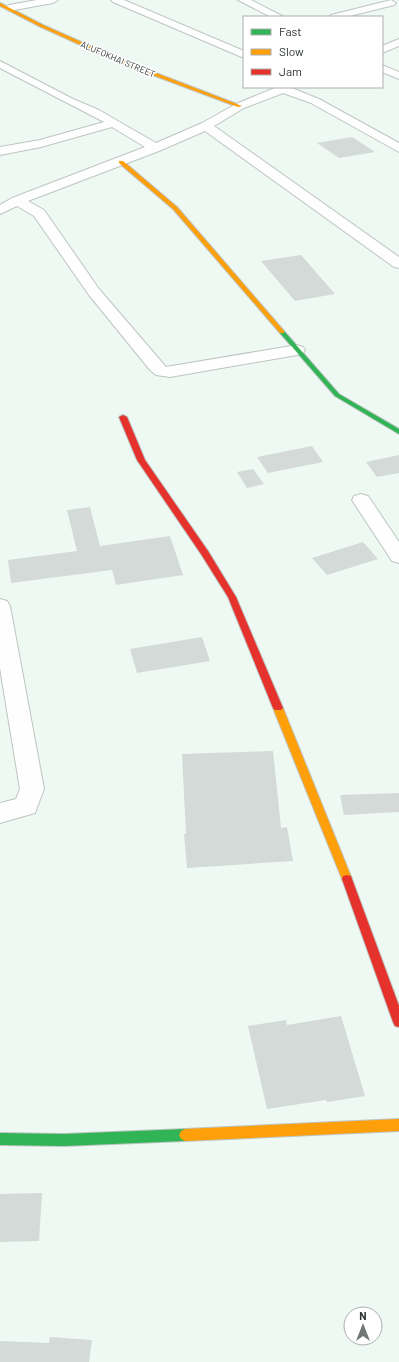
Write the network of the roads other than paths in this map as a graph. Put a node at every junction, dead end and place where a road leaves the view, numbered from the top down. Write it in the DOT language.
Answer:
graph roads {
  1 [pos="53,0"];
  2 [pos="116,0"];
  3 [pos="243,0"];
  4 [pos="391,3"];
  5 [pos="4,6"];
  6 [pos="278,16"];
  7 [pos="338,16"];
  8 [pos="399,42"];
  9 [pos="383,50"];
  10 [pos="243,55"];
  11 [pos="0,64"];
  12 [pos="383,68"];
  13 [pos="399,76"];
  14 [pos="285,88"];
  15 [pos="240,106"];
  16 [pos="114,123"];
  17 [pos="206,126"];
  18 [pos="155,148"];
  19 [pos="399,148"];
  20 [pos="0,151"];
  21 [pos="120,162"];
  22 [pos="17,201"];
  23 [pos="0,210"];
  24 [pos="399,264"];
  25 [pos="297,350"];
  26 [pos="123,417"];
  27 [pos="399,432"];
  28 [pos="361,500"];
  29 [pos="399,557"];
  30 [pos="0,606"];
  31 [pos="3,646"];
  32 [pos="0,813"];
  33 [pos="399,1022"];
  34 [pos="399,1125"];
  35 [pos="0,1139"];
  1 -- 5 [label="street"];
  2 -- 10 [label="street"];
  3 -- 6 [label="street"];
  4 -- 7 [label="street"];
  5 -- 15 [label="street, ALUFOKHAI STREET"];
  8 -- 9 [label="street"];
  11 -- 16 [label="street"];
  12 -- 13 [label="street"];
  14 -- 15 [label="street"];
  14 -- 19 [label="street"];
  15 -- 17 [label="street"];
  16 -- 18 [label="street"];
  16 -- 20 [label="street"];
  17 -- 18 [label="street"];
  17 -- 24 [label="street"];
  18 -- 21 [label="street"];
  21 -- 22 [label="street"];
  21 -- 25 [label="street"];
  22 -- 23 [label="street"];
  22 -- 25 [label="street"];
  25 -- 27 [label="street"];
  26 -- 33 [label="street"];
  28 -- 29 [label="street"];
  30 -- 31 [label="street"];
  31 -- 32 [label="street"];
  34 -- 35 [label="street"];
}
